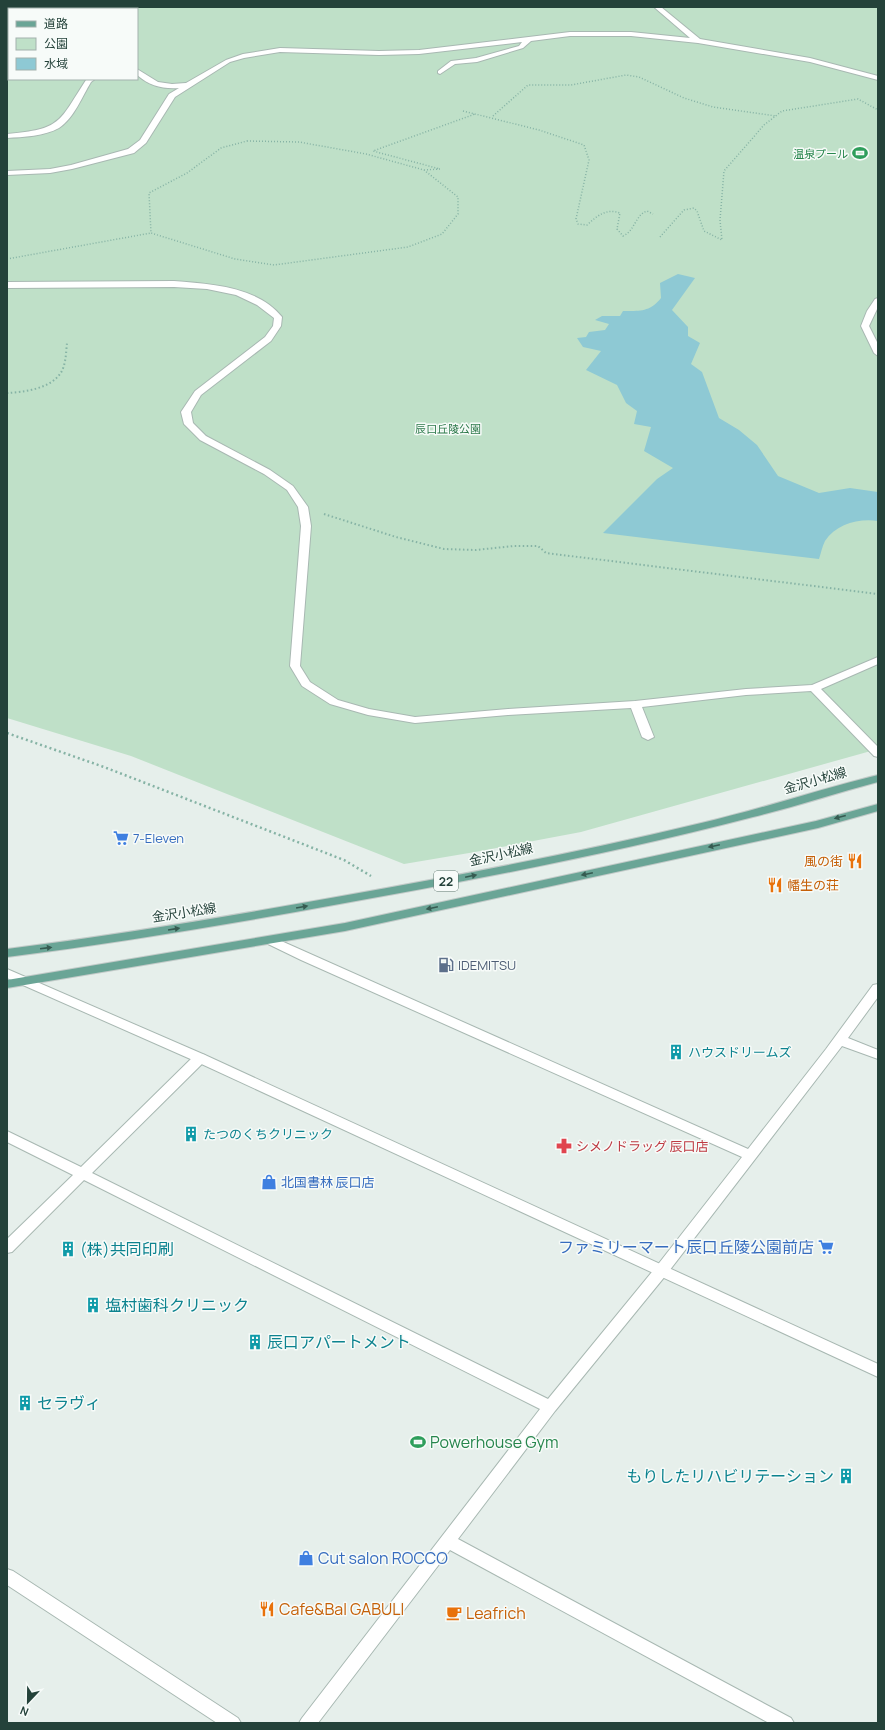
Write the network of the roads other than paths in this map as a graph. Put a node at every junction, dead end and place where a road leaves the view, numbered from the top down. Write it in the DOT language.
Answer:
graph roads {
  1 [pos="657,7"];
  2 [pos="531,37"];
  3 [pos="698,41"];
  4 [pos="138,72"];
  5 [pos="440,72"];
  6 [pos="878,78"];
  7 [pos="90,80"];
  8 [pos="188,85"];
  9 [pos="7,136"];
  10 [pos="7,173"];
  11 [pos="7,285"];
  12 [pos="878,301"];
  13 [pos="878,354"];
  14 [pos="878,660"];
  15 [pos="814,688"];
  16 [pos="635,704"];
  17 [pos="648,737"];
  18 [pos="878,754"];
  19 [pos="878,778"];
  20 [pos="878,807"];
  21 [pos="270,940"];
  22 [pos="7,953"];
  23 [pos="7,973"];
  24 [pos="26,981"];
  25 [pos="7,984"];
  26 [pos="878,988"];
  27 [pos="840,1040"];
  28 [pos="878,1055"];
  29 [pos="200,1058"];
  30 [pos="7,1136"];
  31 [pos="750,1155"];
  32 [pos="83,1175"];
  33 [pos="7,1248"];
  34 [pos="661,1271"];
  35 [pos="878,1371"];
  36 [pos="550,1407"];
  37 [pos="447,1541"];
  38 [pos="7,1576"];
  39 [pos="232,1723"];
  40 [pos="308,1723"];
  41 [pos="784,1723"];
  1 -- 3 [label="street"];
  2 -- 3 [label="street"];
  2 -- 5 [label="street"];
  2 -- 8 [label="street"];
  3 -- 6 [label="street"];
  4 -- 8 [label="street"];
  7 -- 9 [label="street"];
  8 -- 10 [label="street"];
  11 -- 16 [label="street"];
  12 -- 13 [label="street"];
  14 -- 15 [label="street"];
  15 -- 16 [label="street"];
  15 -- 18 [label="street"];
  16 -- 17 [label="street"];
  22 -- 19 [label="main road, 金沢小松線 / 22, one-way"];
  20 -- 21 [label="main road, 22, one-way"];
  21 -- 24 [label="main road, 22"];
  21 -- 31 [label="street"];
  23 -- 24 [label="street"];
  24 -- 25 [label="main road, 22"];
  24 -- 29 [label="street"];
  26 -- 27 [label="street"];
  27 -- 28 [label="street"];
  27 -- 31 [label="street"];
  29 -- 32 [label="street"];
  29 -- 34 [label="street"];
  30 -- 32 [label="street"];
  31 -- 34 [label="street"];
  32 -- 33 [label="street"];
  32 -- 36 [label="street"];
  34 -- 35 [label="street"];
  34 -- 36 [label="street"];
  36 -- 37 [label="street"];
  37 -- 40 [label="street"];
  37 -- 41 [label="street"];
  38 -- 39 [label="street"];
}
